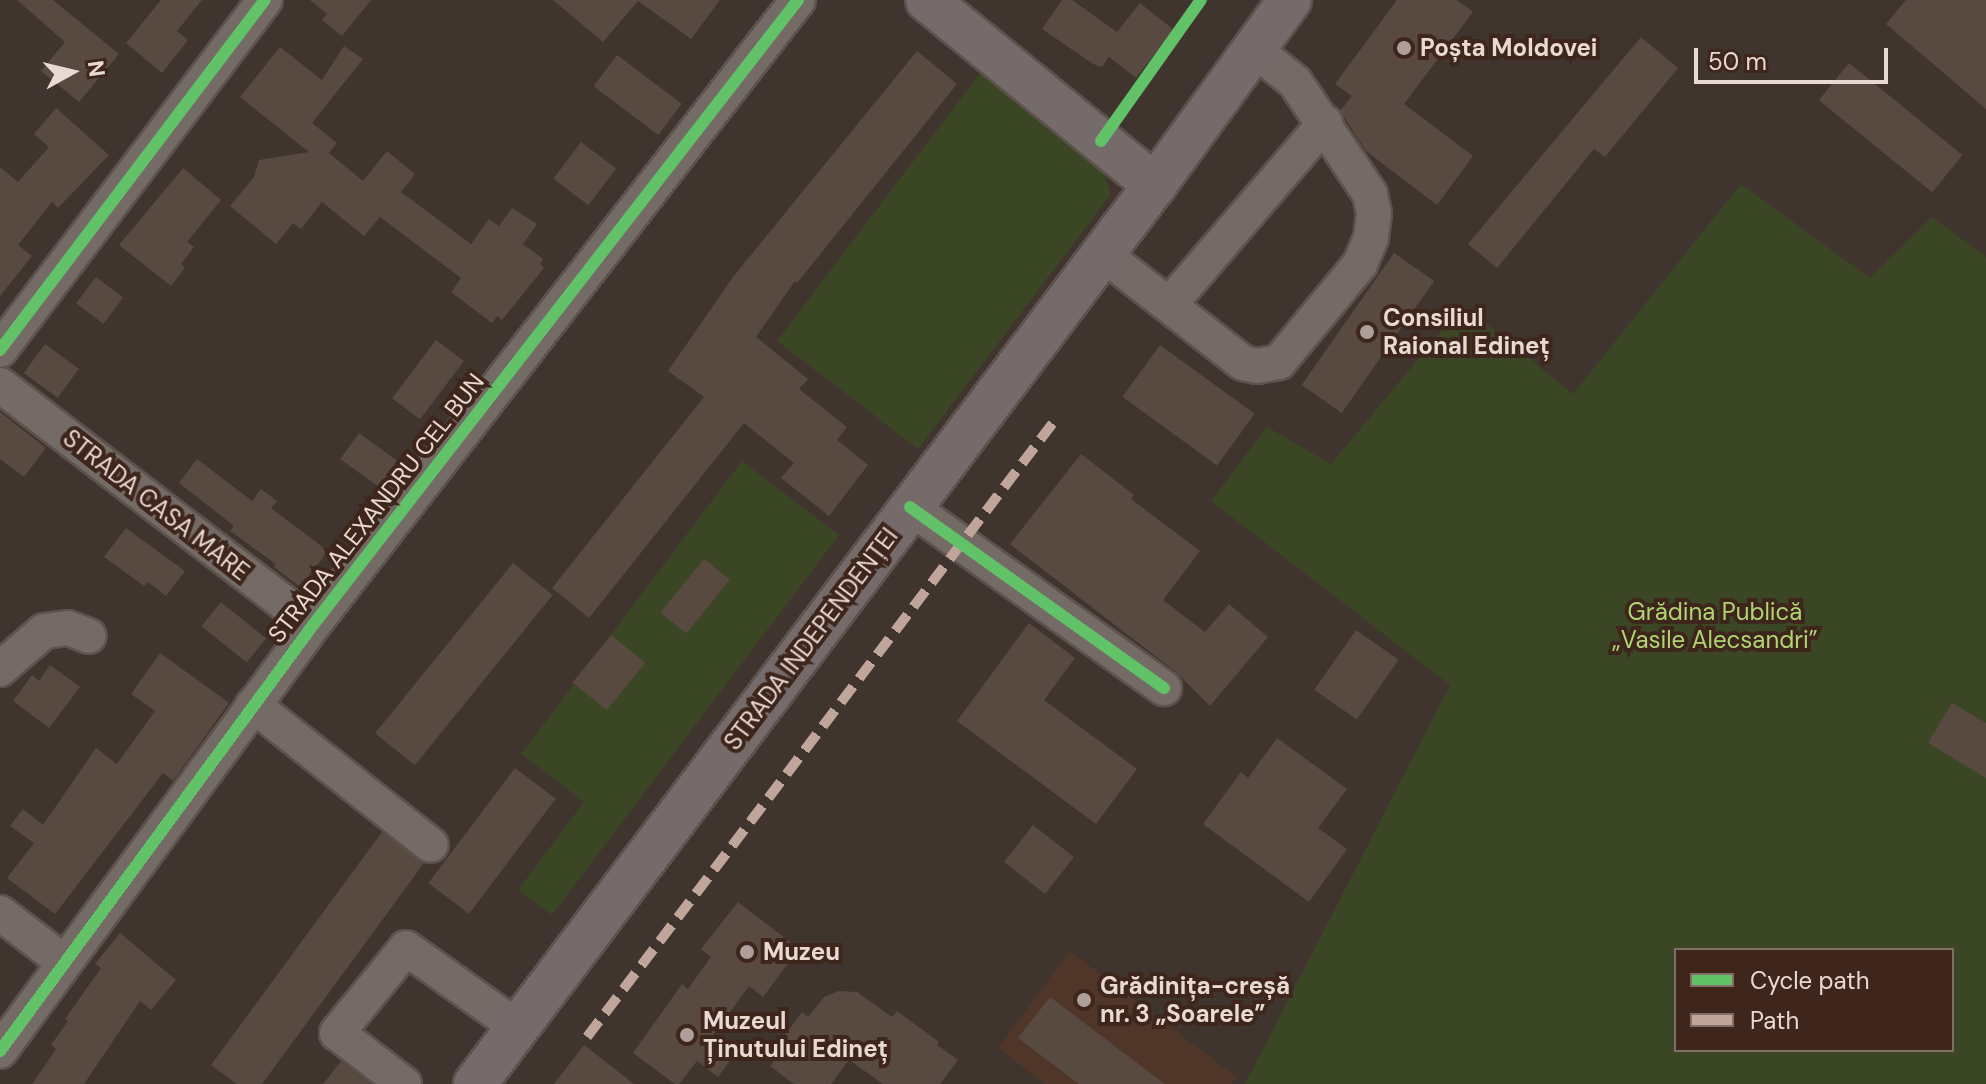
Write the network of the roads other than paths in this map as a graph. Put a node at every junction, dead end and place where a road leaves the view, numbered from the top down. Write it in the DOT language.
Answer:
graph roads {
  1 [pos="265,0"];
  2 [pos="798,0"];
  3 [pos="927,0"];
  4 [pos="1290,0"];
  5 [pos="1254,49"];
  6 [pos="1325,123"];
  7 [pos="1155,185"];
  8 [pos="1103,254"];
  9 [pos="1169,305"];
  10 [pos="0,350"];
  11 [pos="0,385"];
  12 [pos="910,507"];
  13 [pos="313,625"];
  14 [pos="89,636"];
  15 [pos="0,669"];
  16 [pos="1164,688"];
  17 [pos="253,705"];
  18 [pos="431,845"];
  19 [pos="0,913"];
  20 [pos="64,962"];
  21 [pos="517,1027"];
  22 [pos="0,1051"];
  23 [pos="404,1084"];
  24 [pos="475,1084"];
  1 -- 10 [label="street"];
  2 -- 13 [label="street, STRADA ALEXANDRU CEL BUN"];
  3 -- 7 [label="main road"];
  4 -- 5 [label="main road, STRADA INDEPENDENȚEI"];
  5 -- 6 [label="street"];
  5 -- 7 [label="main road, STRADA INDEPENDENȚEI"];
  6 -- 9 [label="street"];
  6 -- 9 [label="street"];
  7 -- 8 [label="main road, STRADA INDEPENDENȚEI"];
  8 -- 9 [label="street"];
  8 -- 12 [label="main road, STRADA INDEPENDENȚEI"];
  11 -- 13 [label="street, STRADA CASA MARE"];
  12 -- 16 [label="street"];
  12 -- 21 [label="main road, STRADA INDEPENDENȚEI"];
  13 -- 17 [label="street, STRADA ALEXANDRU CEL BUN"];
  14 -- 15 [label="street"];
  17 -- 18 [label="street"];
  17 -- 20 [label="street, STRADA ALEXANDRU CEL BUN"];
  19 -- 20 [label="street"];
  20 -- 22 [label="street, STRADA ALEXANDRU CEL BUN"];
  21 -- 23 [label="street"];
  21 -- 24 [label="main road, STRADA INDEPENDENȚEI"];
}
